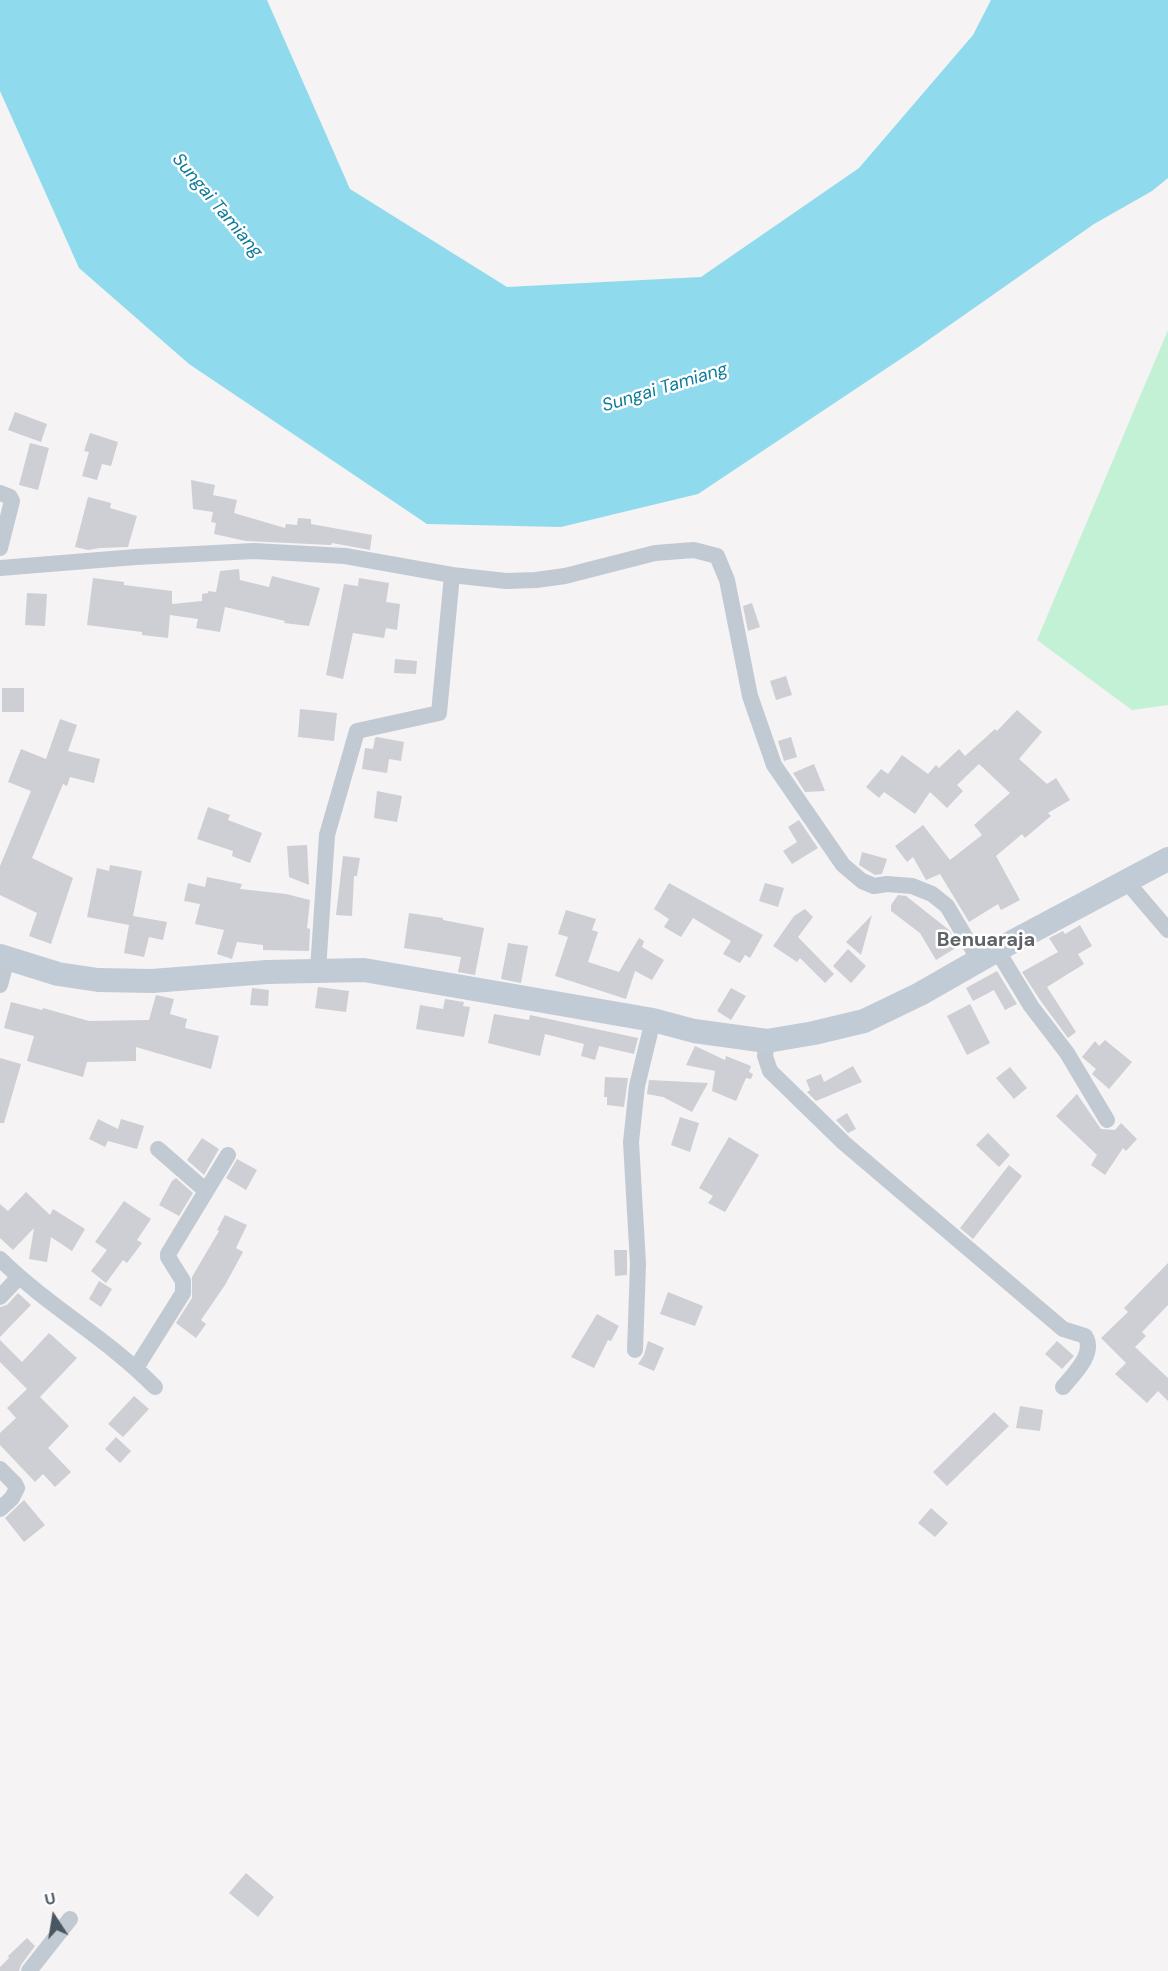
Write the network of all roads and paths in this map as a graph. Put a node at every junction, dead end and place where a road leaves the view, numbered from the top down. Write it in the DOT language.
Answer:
graph roads {
  1 [pos="0,492"];
  2 [pos="0,548"];
  3 [pos="0,568"];
  4 [pos="452,575"];
  5 [pos="1168,859"];
  6 [pos="1127,882"];
  7 [pos="1168,930"];
  8 [pos="988,955"];
  9 [pos="4,957"];
  10 [pos="318,970"];
  11 [pos="0,986"];
  12 [pos="653,1020"];
  13 [pos="767,1041"];
  14 [pos="1107,1120"];
  15 [pos="158,1149"];
  16 [pos="228,1155"];
  17 [pos="205,1190"];
  18 [pos="0,1259"];
  19 [pos="19,1277"];
  20 [pos="0,1297"];
  21 [pos="635,1350"];
  22 [pos="136,1368"];
  23 [pos="155,1387"];
  24 [pos="1063,1387"];
  25 [pos="0,1469"];
  26 [pos="0,1509"];
  27 [pos="70,1919"];
  28 [pos="29,1971"];
  1 -- 2 [label="street"];
  3 -- 4 [label="street"];
  4 -- 8 [label="street"];
  4 -- 10 [label="street"];
  5 -- 6 [label="main road"];
  6 -- 7 [label="street"];
  6 -- 8 [label="main road"];
  8 -- 13 [label="main road"];
  8 -- 14 [label="street"];
  9 -- 10 [label="main road"];
  9 -- 11 [label="street"];
  10 -- 12 [label="main road"];
  12 -- 13 [label="main road"];
  12 -- 21 [label="street"];
  13 -- 24 [label="street"];
  15 -- 17 [label="street"];
  16 -- 17 [label="street"];
  17 -- 22 [label="street"];
  18 -- 19 [label="street"];
  19 -- 20 [label="street"];
  19 -- 22 [label="street"];
  22 -- 23 [label="street"];
  25 -- 26 [label="street"];
  27 -- 28 [label="street"];
}
